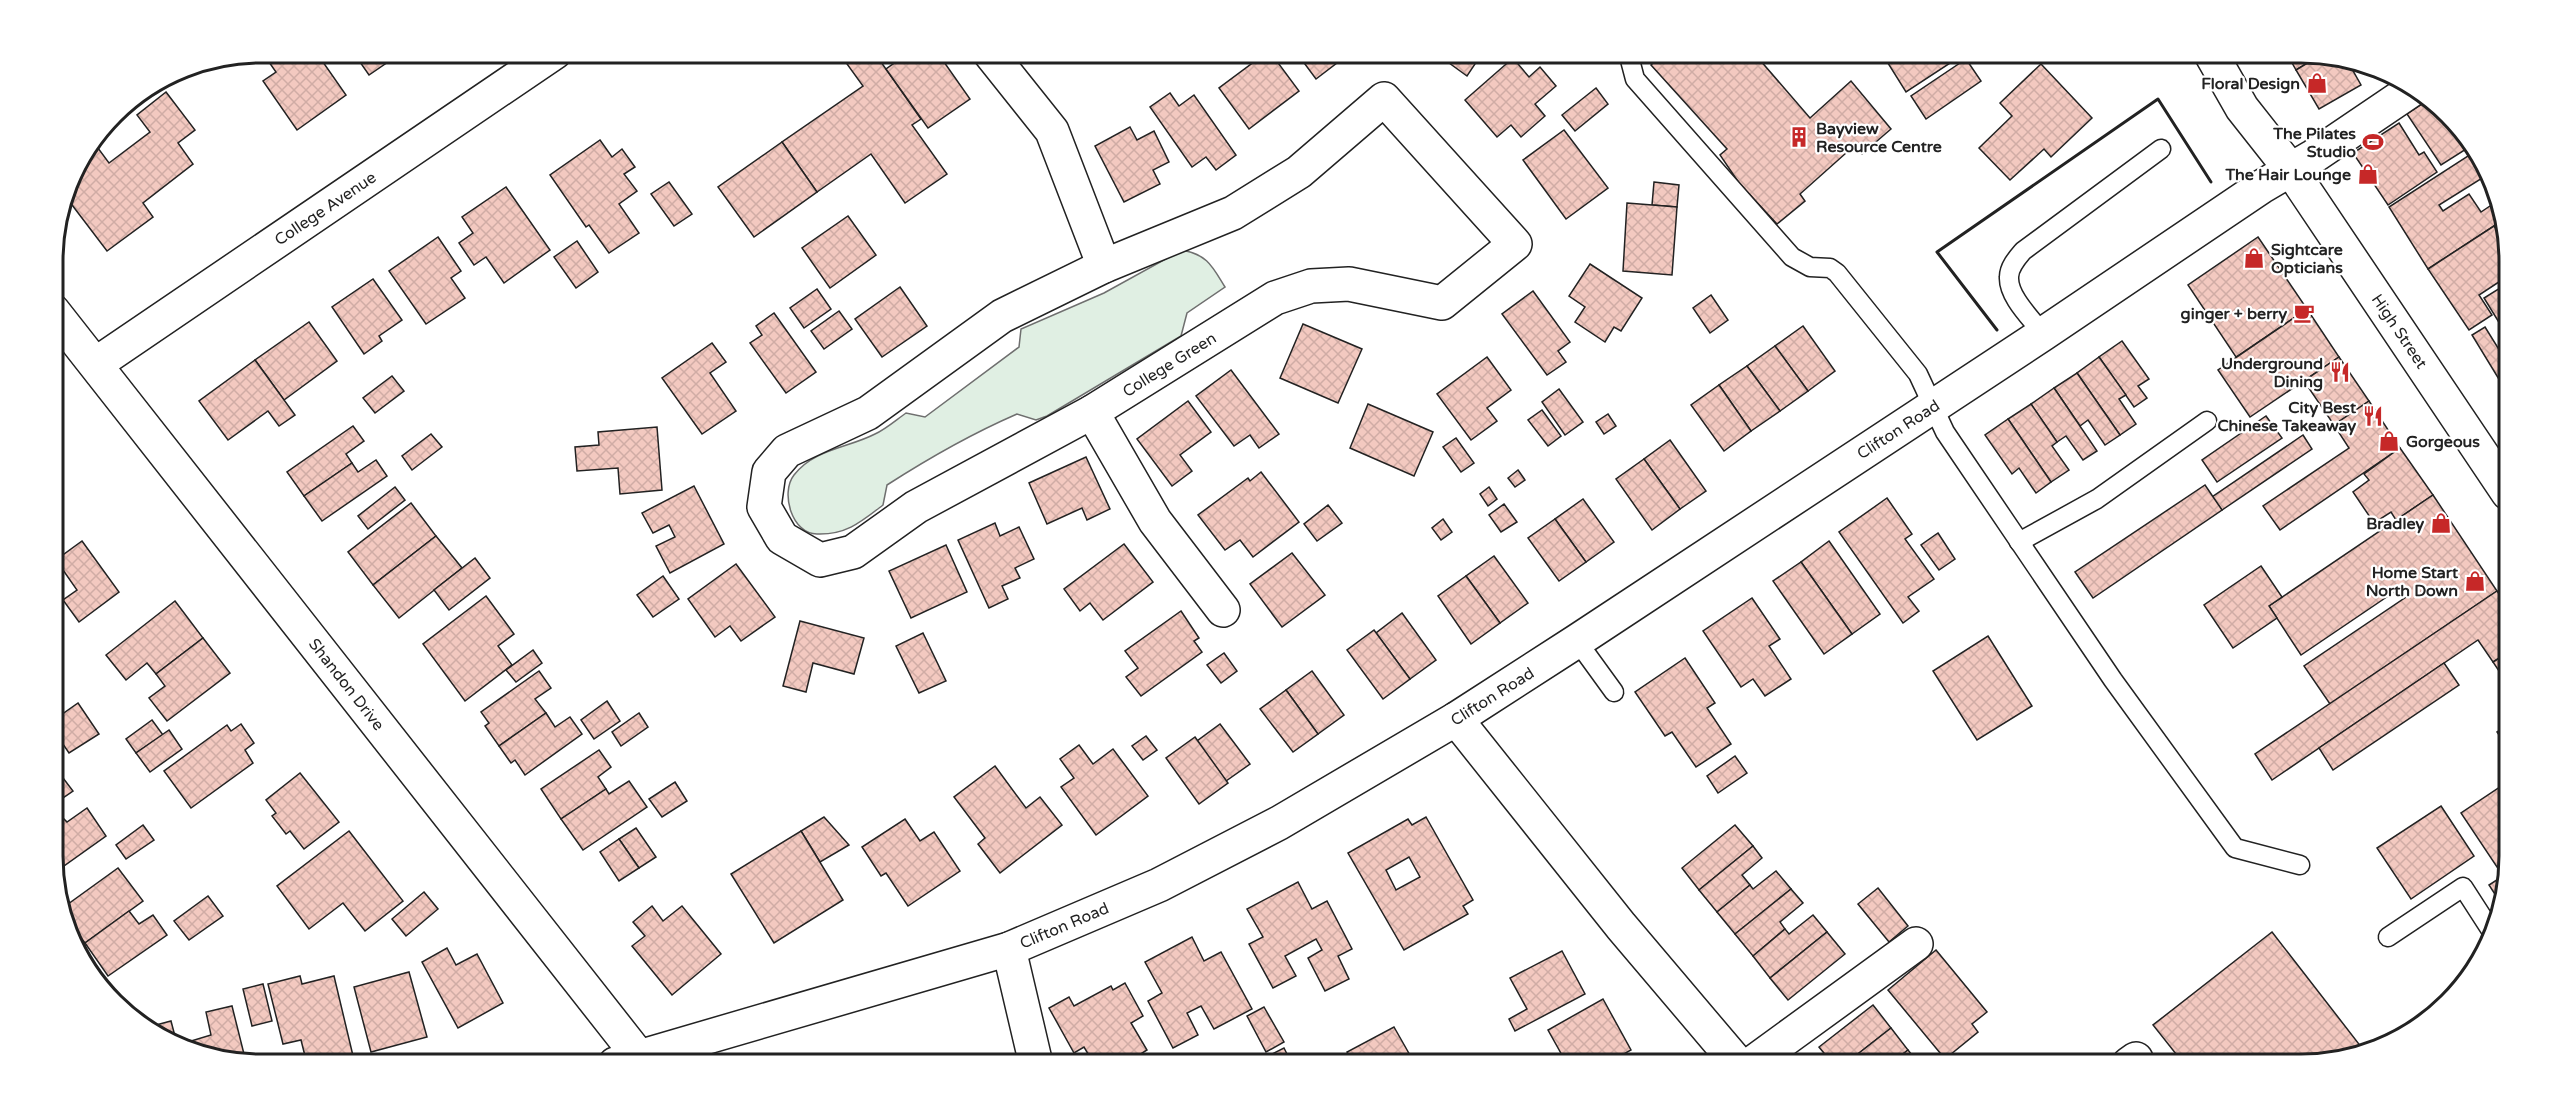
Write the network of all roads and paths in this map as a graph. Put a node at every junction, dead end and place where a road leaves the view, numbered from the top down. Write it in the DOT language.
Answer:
graph roads {
  1 [pos="539,63"];
  2 [pos="998,63"];
  3 [pos="1631,63"];
  4 [pos="2216,63"];
  5 [pos="2406,94"];
  6 [pos="2161,149"];
  7 [pos="2291,170"];
  8 [pos="1104,266"];
  9 [pos="63,323"];
  10 [pos="2043,334"];
  11 [pos="96,364"];
  12 [pos="1932,406"];
  13 [pos="1092,412"];
  14 [pos="2207,421"];
  15 [pos="2499,480"];
  16 [pos="2019,542"];
  17 [pos="1222,610"];
  18 [pos="1577,641"];
  19 [pos="1614,692"];
  20 [pos="1456,719"];
  21 [pos="2300,865"];
  22 [pos="2487,924"];
  23 [pos="2388,937"];
  24 [pos="1916,944"];
  25 [pos="1009,949"];
  26 [pos="622,1054"];
  27 [pos="651,1054"];
  28 [pos="1034,1054"];
  29 [pos="1730,1054"];
  30 [pos="1764,1054"];
  1 -- 11 [label="street, College Avenue"];
  2 -- 8 [label="street"];
  3 -- 12 [label="lane"];
  4 -- 7 [label="street, High Street"];
  5 -- 7 [label="street, Clifton Road"];
  6 -- 10 [label="lane"];
  7 -- 10 [label="street, Clifton Road"];
  7 -- 15 [label="street, High Street"];
  8 -- 13 [label="street, College Green"];
  8 -- 13 [label="street, College Green"];
  9 -- 11 [label="street, Shandon Drive"];
  10 -- 12 [label="street, Clifton Road"];
  11 -- 26 [label="street, Shandon Drive"];
  12 -- 16 [label="lane"];
  12 -- 18 [label="street, Clifton Road"];
  13 -- 17 [label="street"];
  14 -- 16 [label="lane"];
  16 -- 21 [label="lane"];
  18 -- 19 [label="lane"];
  18 -- 20 [label="street, Clifton Road"];
  20 -- 25 [label="street, Clifton Road"];
  20 -- 29 [label="street"];
  22 -- 23 [label="lane"];
  24 -- 30 [label="street"];
  25 -- 27 [label="street, Clifton Road"];
  25 -- 28 [label="street"];
}
